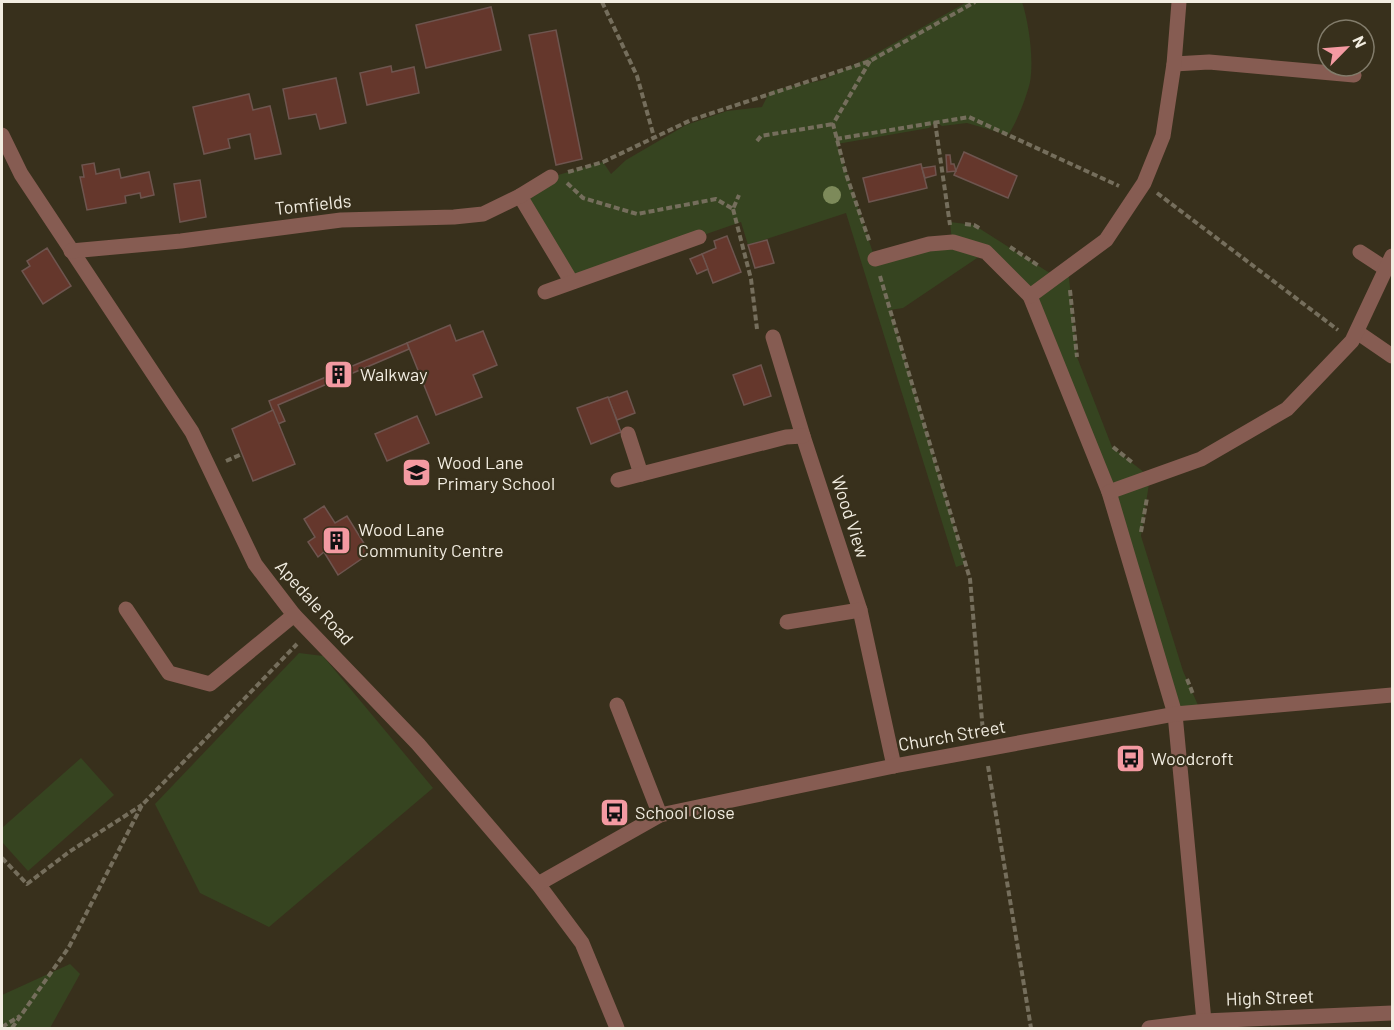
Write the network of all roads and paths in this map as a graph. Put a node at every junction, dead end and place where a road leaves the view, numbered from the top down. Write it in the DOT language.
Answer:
graph roads {
  1 [pos="602,2"];
  2 [pos="975,2"];
  3 [pos="1179,2"];
  4 [pos="870,61"];
  5 [pos="1173,64"];
  6 [pos="1316,72"];
  7 [pos="935,122"];
  8 [pos="833,124"];
  9 [pos="2,135"];
  10 [pos="654,136"];
  11 [pos="836,138"];
  12 [pos="757,141"];
  13 [pos="554,176"];
  14 [pos="1140,188"];
  15 [pos="738,195"];
  16 [pos="520,196"];
  17 [pos="734,209"];
  18 [pos="699,237"];
  19 [pos="953,242"];
  20 [pos="71,251"];
  21 [pos="1360,252"];
  22 [pos="875,259"];
  23 [pos="1389,263"];
  24 [pos="1068,268"];
  25 [pos="571,281"];
  26 [pos="545,291"];
  27 [pos="1030,296"];
  28 [pos="757,331"];
  29 [pos="773,337"];
  30 [pos="1355,337"];
  31 [pos="1392,356"];
  32 [pos="1077,357"];
  33 [pos="627,434"];
  34 [pos="803,436"];
  35 [pos="1110,439"];
  36 [pos="641,474"];
  37 [pos="1150,477"];
  38 [pos="618,480"];
  39 [pos="1109,492"];
  40 [pos="1141,536"];
  41 [pos="126,609"];
  42 [pos="860,610"];
  43 [pos="294,615"];
  44 [pos="787,622"];
  45 [pos="309,629"];
  46 [pos="1183,671"];
  47 [pos="1392,695"];
  48 [pos="617,705"];
  49 [pos="1201,712"];
  50 [pos="1175,714"];
  51 [pos="985,749"];
  52 [pos="894,766"];
  53 [pos="142,805"];
  54 [pos="660,815"];
  55 [pos="2,858"];
  56 [pos="538,884"];
  57 [pos="1392,1013"];
  58 [pos="23,1014"];
  59 [pos="1204,1021"];
  60 [pos="2,1027"];
  61 [pos="12,1029"];
  62 [pos="617,1029"];
  63 [pos="1031,1029"];
  64 [pos="1149,1029"];
  1 -- 10 [label="path"];
  2 -- 4 [label="path"];
  3 -- 5 [label="street"];
  4 -- 8 [label="path"];
  4 -- 10 [label="path"];
  5 -- 6 [label="street"];
  5 -- 14 [label="street"];
  7 -- 11 [label="path"];
  7 -- 14 [label="path"];
  7 -- 19 [label="path"];
  8 -- 11 [label="path"];
  8 -- 12 [label="path"];
  9 -- 20 [label="street, Apedale Road"];
  10 -- 13 [label="path"];
  11 -- 22 [label="path"];
  13 -- 16 [label="street, Tomfields"];
  13 -- 17 [label="path"];
  14 -- 24 [label="street"];
  14 -- 30 [label="path"];
  15 -- 17 [label="path"];
  16 -- 20 [label="street, Tomfields"];
  16 -- 25 [label="street"];
  17 -- 28 [label="path"];
  18 -- 25 [label="street"];
  19 -- 22 [label="street"];
  19 -- 27 [label="street"];
  20 -- 43 [label="street, Apedale Road"];
  21 -- 23 [label="street"];
  22 -- 51 [label="path"];
  23 -- 30 [label="street"];
  24 -- 27 [label="street"];
  24 -- 32 [label="path"];
  25 -- 26 [label="street"];
  27 -- 39 [label="street"];
  29 -- 34 [label="street, Wood View"];
  30 -- 31 [label="street"];
  30 -- 37 [label="street"];
  33 -- 36 [label="street"];
  34 -- 36 [label="street"];
  34 -- 42 [label="street, Wood View"];
  35 -- 37 [label="path"];
  36 -- 38 [label="street"];
  37 -- 39 [label="street"];
  37 -- 40 [label="path"];
  39 -- 50 [label="street"];
  41 -- 43 [label="street"];
  42 -- 44 [label="street"];
  42 -- 52 [label="street, Wood View"];
  43 -- 45 [label="street, Apedale Road"];
  45 -- 53 [label="path"];
  45 -- 56 [label="street, Apedale Road"];
  46 -- 49 [label="path"];
  47 -- 49 [label="street, Church Street"];
  48 -- 54 [label="street"];
  49 -- 50 [label="street, Church Street"];
  50 -- 51 [label="street, Church Street"];
  50 -- 59 [label="street"];
  51 -- 52 [label="street, Church Street"];
  51 -- 63 [label="path"];
  52 -- 54 [label="street, Church Street"];
  53 -- 55 [label="path"];
  53 -- 58 [label="path"];
  54 -- 56 [label="street, Church Street"];
  56 -- 62 [label="street, Apedale Road"];
  57 -- 59 [label="street, High Street"];
  58 -- 60 [label="path"];
  58 -- 61 [label="path"];
  59 -- 64 [label="street, High Street"];
}
